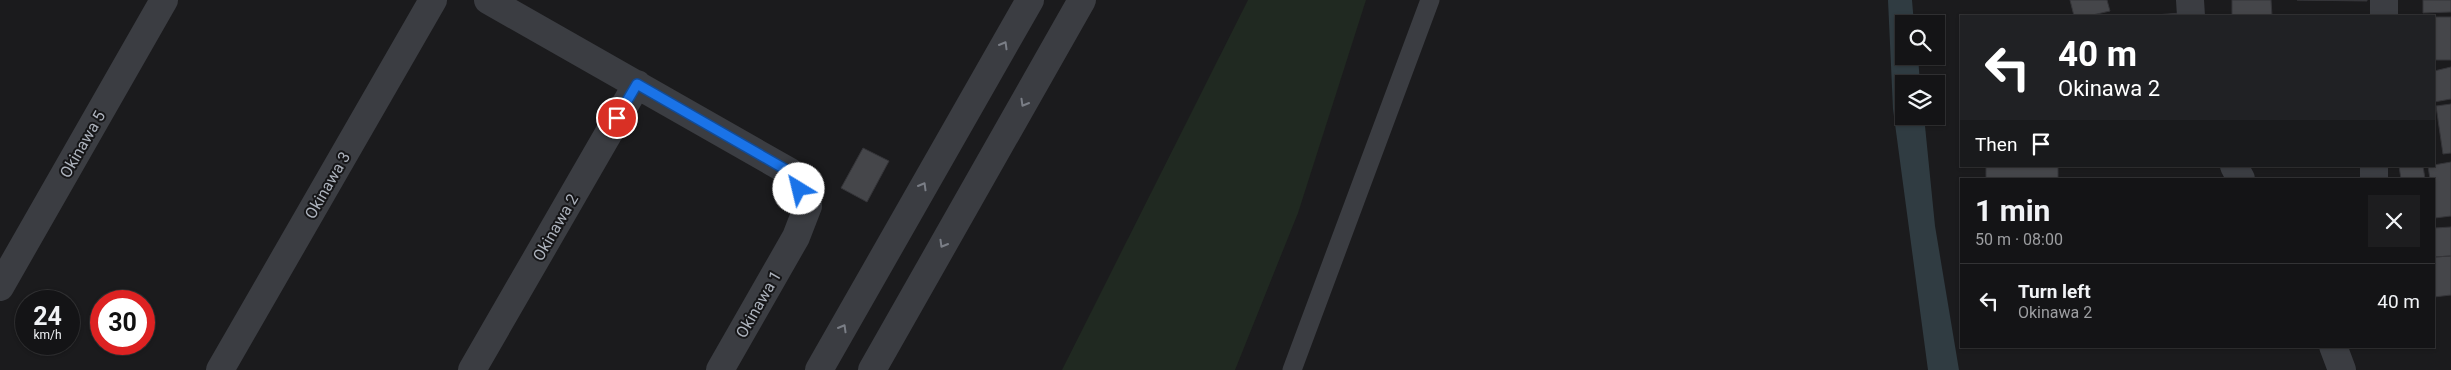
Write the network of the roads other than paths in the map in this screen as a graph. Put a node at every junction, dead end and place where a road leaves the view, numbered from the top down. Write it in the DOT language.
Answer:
graph roads {
  1 [pos="164,0"];
  2 [pos="433,0"];
  3 [pos="488,0"];
  4 [pos="1030,0"];
  5 [pos="1082,0"];
  6 [pos="1430,0"];
  7 [pos="2190,0"];
  8 [pos="2384,0"];
  9 [pos="2191,15"];
  10 [pos="2384,15"];
  11 [pos="637,84"];
  12 [pos="2235,167"];
  13 [pos="2241,178"];
  14 [pos="0,288"];
  15 [pos="2334,348"];
  16 [pos="220,370"];
  17 [pos="472,370"];
  18 [pos="720,370"];
  19 [pos="819,370"];
  20 [pos="872,370"];
  21 [pos="1292,370"];
  22 [pos="2342,370"];
  1 -- 14 [label="street, Okinawa 5"];
  2 -- 16 [label="street, Okinawa 3"];
  3 -- 11 [label="street, Okinawa 1"];
  19 -- 4 [label="street, one-way"];
  5 -- 20 [label="street, one-way"];
  6 -- 21 [label="lane"];
  7 -- 9 [label="street"];
  8 -- 10 [label="street"];
  11 -- 17 [label="street, Okinawa 2"];
  11 -- 18 [label="street, Okinawa 1"];
  12 -- 13 [label="street"];
  15 -- 22 [label="street"];
}
